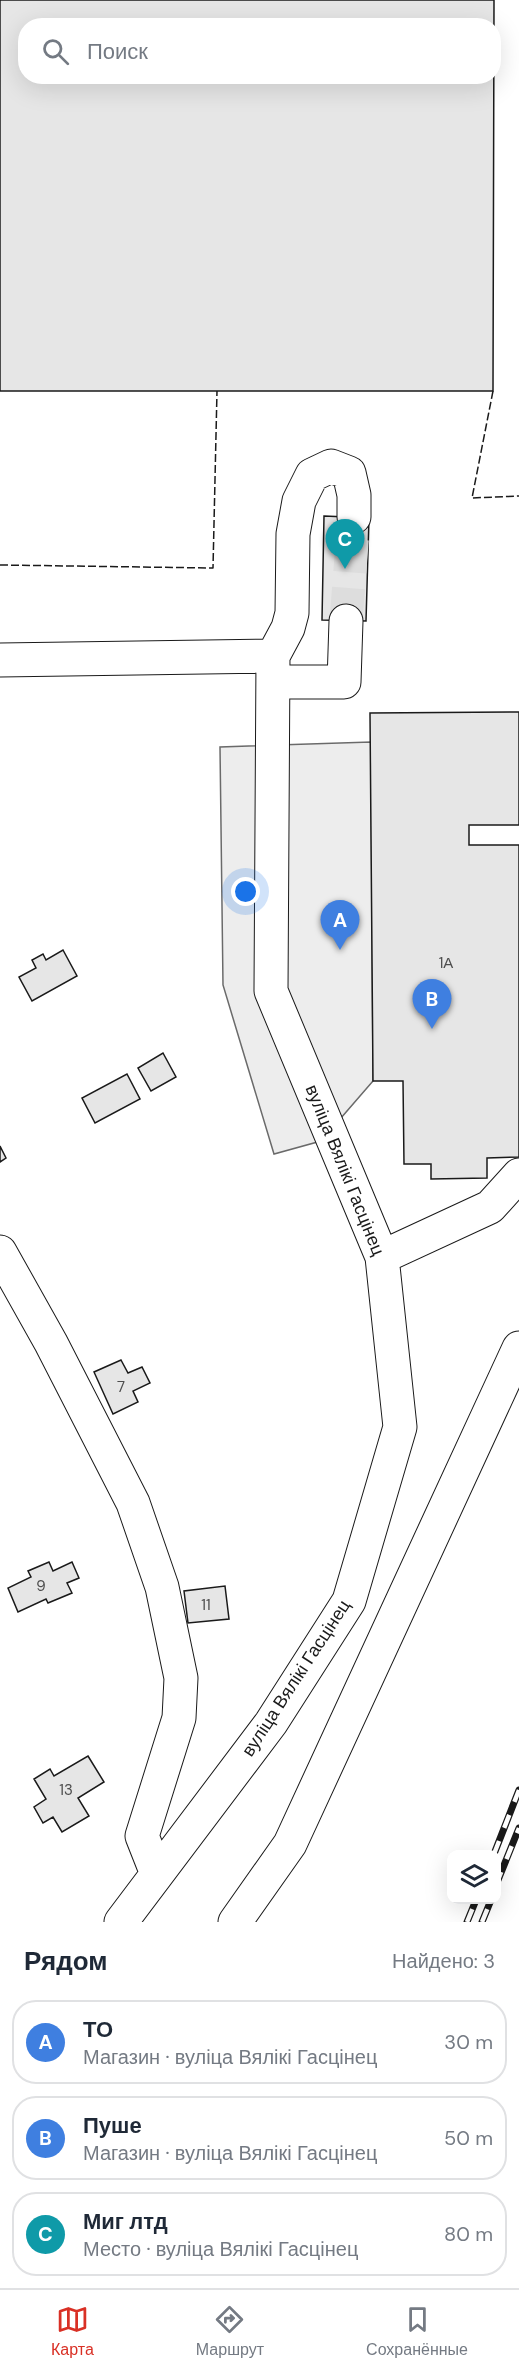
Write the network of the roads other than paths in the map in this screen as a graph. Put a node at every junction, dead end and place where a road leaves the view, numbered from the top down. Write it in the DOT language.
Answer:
graph roads {
  1 [pos="354,506"];
  2 [pos="346,621"];
  3 [pos="0,660"];
  4 [pos="273,669"];
  5 [pos="519,1174"];
  6 [pos="0,1252"];
  7 [pos="382,1257"];
  8 [pos="519,1348"];
  9 [pos="156,1874"];
  10 [pos="121,1922"];
  11 [pos="235,1922"];
  1 -- 4 [label="street"];
  2 -- 4 [label="street"];
  3 -- 4 [label="street"];
  4 -- 7 [label="street, вуліца Вялікі Гасцінец"];
  5 -- 7 [label="street"];
  6 -- 9 [label="street"];
  7 -- 9 [label="street, вуліца Вялікі Гасцінец"];
  8 -- 11 [label="street"];
  9 -- 10 [label="street, вуліца Вялікі Гасцінец"];
}
